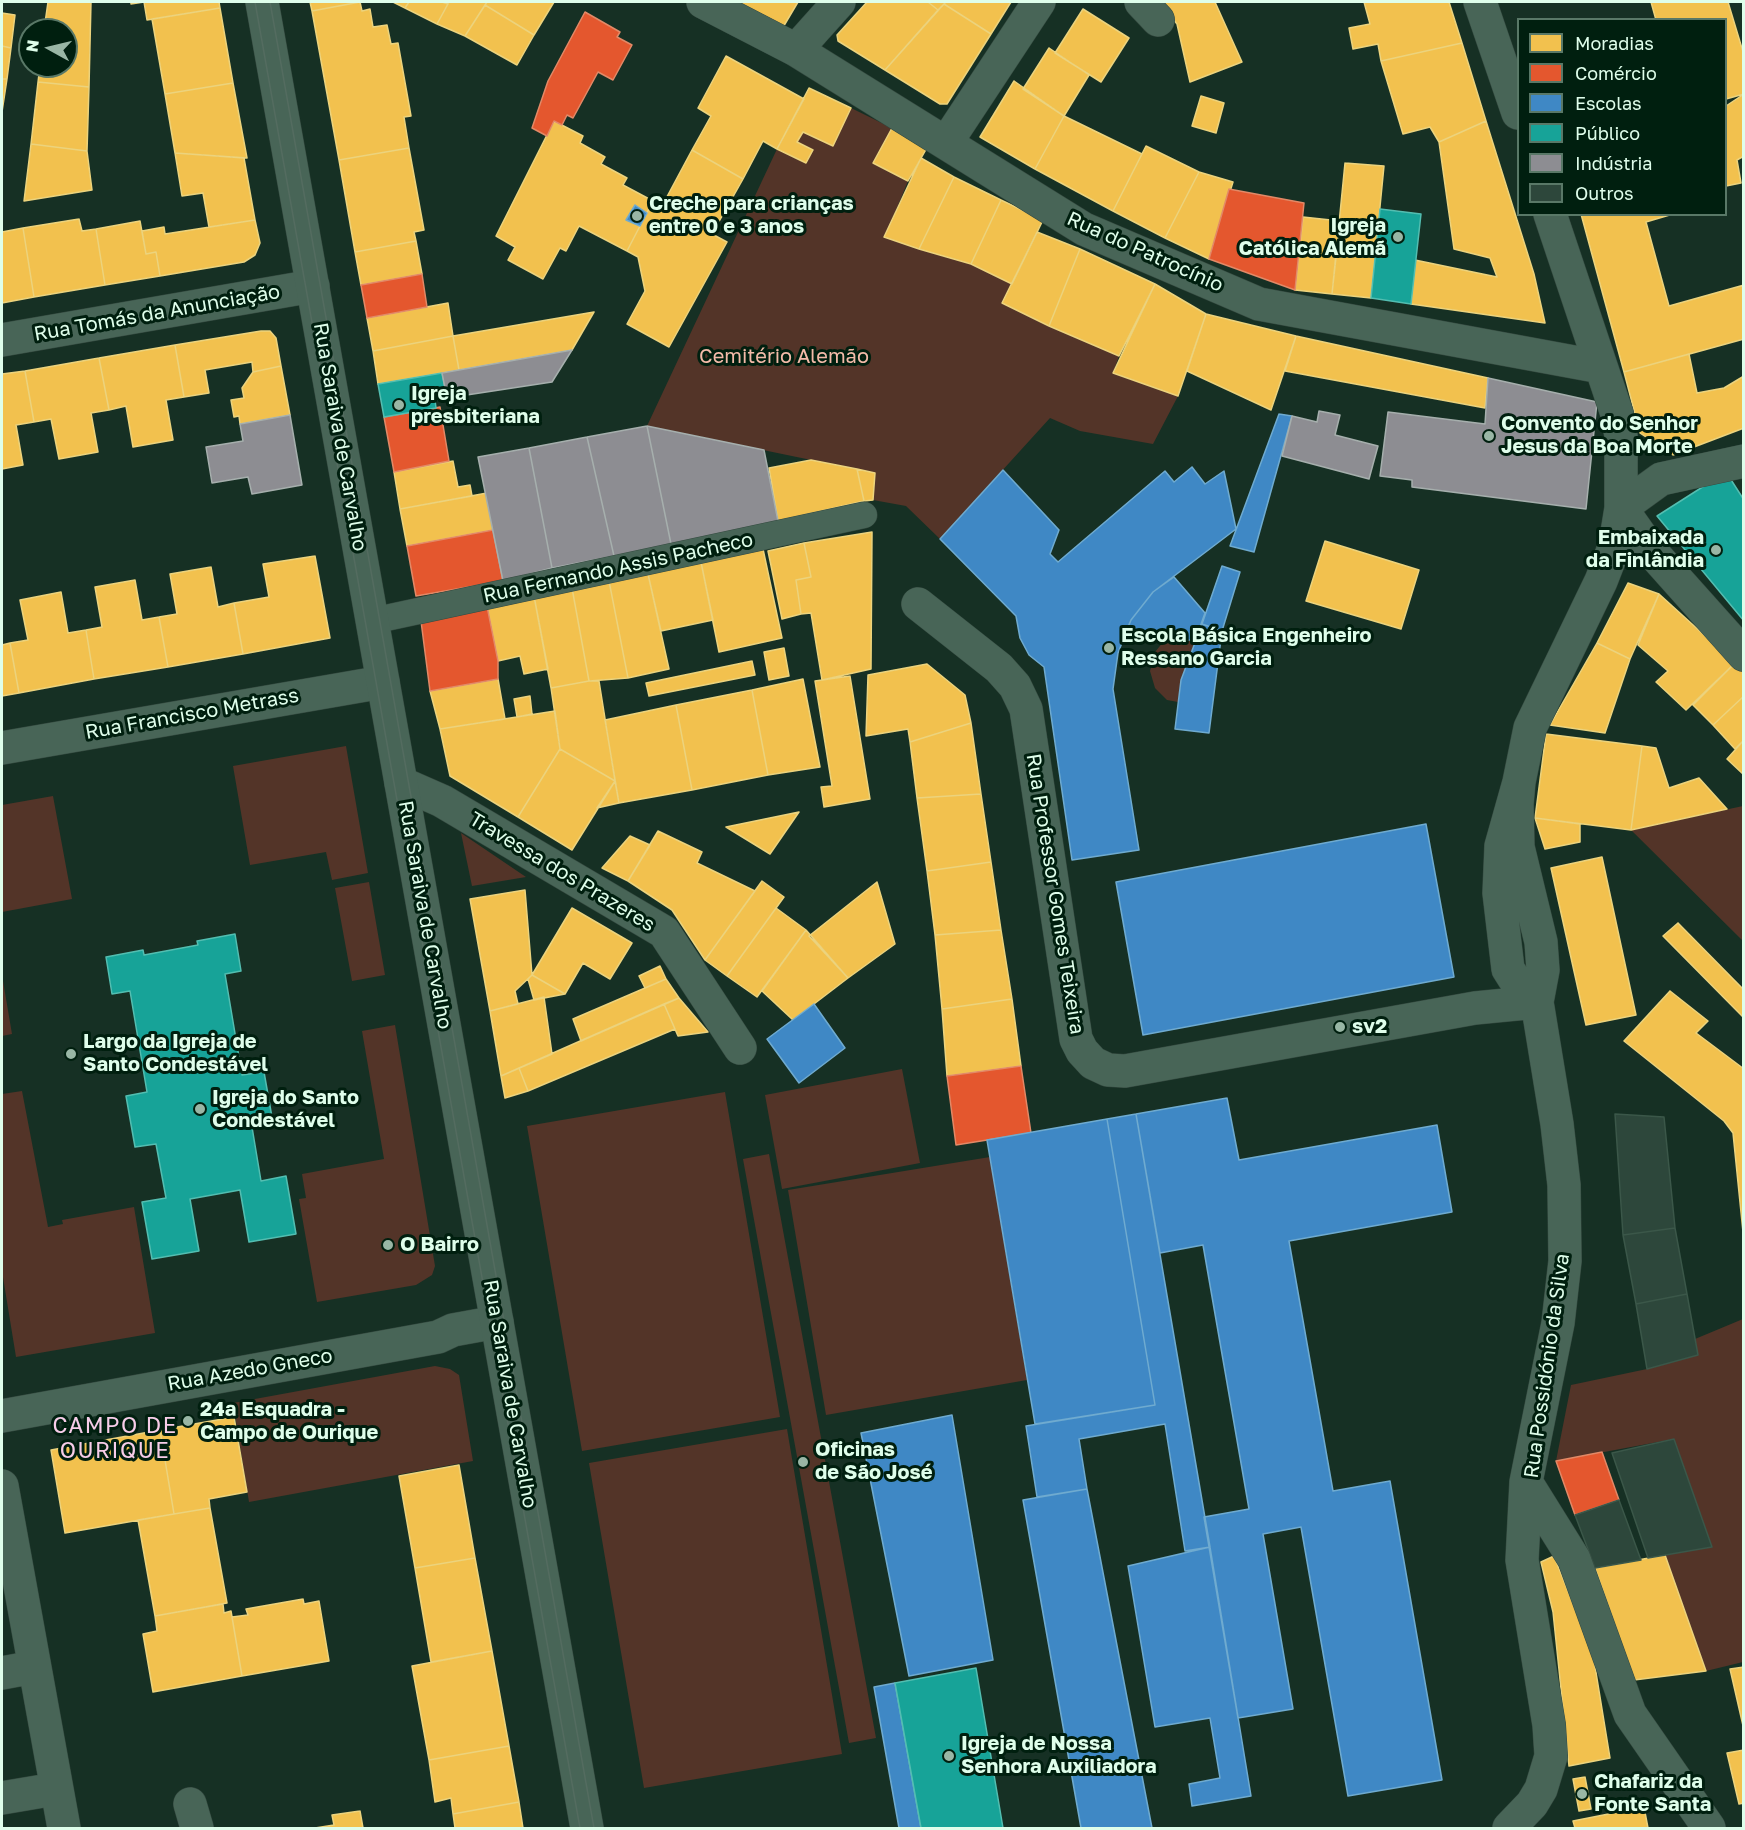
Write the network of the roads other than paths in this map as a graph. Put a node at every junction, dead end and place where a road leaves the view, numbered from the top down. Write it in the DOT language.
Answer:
graph roads {
  1 [pos="262,2"];
  2 [pos="703,2"];
  3 [pos="839,2"];
  4 [pos="1039,2"];
  5 [pos="1480,2"];
  6 [pos="796,50"];
  7 [pos="1517,110"];
  8 [pos="946,143"];
  9 [pos="1552,216"];
  10 [pos="313,286"];
  11 [pos="2,340"];
  12 [pos="1601,367"];
  13 [pos="1743,461"];
  14 [pos="1620,508"];
  15 [pos="864,515"];
  16 [pos="918,604"];
  17 [pos="372,621"];
  18 [pos="1743,655"];
  19 [pos="383,682"];
  20 [pos="2,748"];
  21 [pos="401,783"];
  22 [pos="1537,1002"];
  23 [pos="740,1048"];
  24 [pos="497,1322"];
  25 [pos="2,1416"];
  26 [pos="1526,1482"];
  27 [pos="2,1486"];
  28 [pos="34,1667"];
  29 [pos="2,1673"];
  30 [pos="56,1789"];
  31 [pos="2,1798"];
  32 [pos="64,1828"];
  33 [pos="587,1828"];
  34 [pos="1509,1828"];
  35 [pos="1709,1828"];
  1 -- 10 [label="street, Rua Saraiva de Carvalho"];
  2 -- 6 [label="street, Rua do Patrocínio"];
  3 -- 6 [label="street"];
  4 -- 8 [label="street"];
  5 -- 7 [label="street"];
  6 -- 8 [label="street, Rua do Patrocínio"];
  8 -- 12 [label="street, Rua do Patrocínio"];
  9 -- 12 [label="street"];
  10 -- 11 [label="street, Rua Tomás da Anunciação"];
  10 -- 17 [label="street, Rua Saraiva de Carvalho"];
  12 -- 14 [label="street"];
  13 -- 14 [label="street"];
  14 -- 18 [label="street"];
  14 -- 22 [label="street"];
  15 -- 17 [label="street, Rua Fernando Assis Pacheco"];
  16 -- 22 [label="street, Rua Professor Gomes Teixeira"];
  17 -- 19 [label="street, Rua Saraiva de Carvalho"];
  19 -- 20 [label="street, Rua Francisco Metrass"];
  19 -- 21 [label="street, Rua Saraiva de Carvalho"];
  21 -- 23 [label="street, Travessa dos Prazeres"];
  21 -- 24 [label="street, Rua Saraiva de Carvalho"];
  22 -- 26 [label="street, Rua Possidónio da Silva"];
  24 -- 25 [label="street, Rua Azedo Gneco"];
  24 -- 33 [label="street, Rua Saraiva de Carvalho"];
  26 -- 34 [label="street"];
  26 -- 35 [label="street, Rua Possidónio da Silva"];
  27 -- 28 [label="street"];
  28 -- 29 [label="street"];
  28 -- 30 [label="street"];
  30 -- 31 [label="street"];
  30 -- 32 [label="street"];
}
